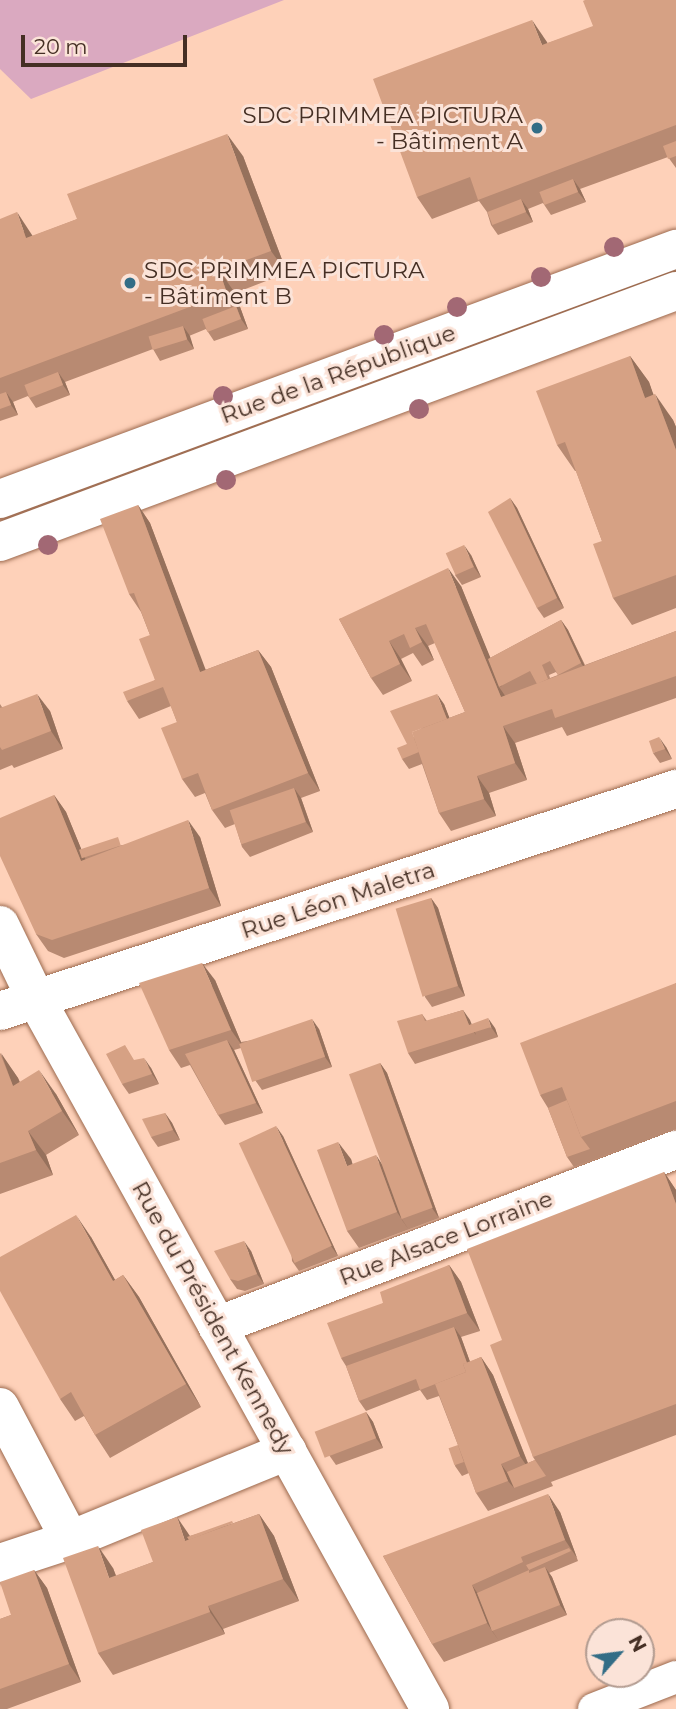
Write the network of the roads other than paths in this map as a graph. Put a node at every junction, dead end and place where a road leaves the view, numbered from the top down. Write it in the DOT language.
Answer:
graph roads {
  1 [pos="676,248"];
  2 [pos="676,291"];
  3 [pos="0,499"];
  4 [pos="0,542"];
  5 [pos="676,789"];
  6 [pos="0,925"];
  7 [pos="36,999"];
  8 [pos="0,1011"];
  9 [pos="676,1150"];
  10 [pos="217,1325"];
  11 [pos="0,1407"];
  12 [pos="286,1451"];
  13 [pos="70,1540"];
  14 [pos="0,1563"];
  15 [pos="676,1677"];
  16 [pos="430,1709"];
  17 [pos="594,1709"];
  1 -- 3 [label="street, Rue de la République"];
  2 -- 4 [label="street, Rue de la République"];
  5 -- 7 [label="street, Rue Léon Maletra"];
  6 -- 7 [label="street, Rue du Président Kennedy"];
  7 -- 8 [label="street, Rue Léon Maletra"];
  7 -- 10 [label="street, Rue du Président Kennedy"];
  9 -- 10 [label="street, Rue Alsace Lorraine"];
  10 -- 12 [label="street, Rue du Président Kennedy"];
  11 -- 13 [label="street"];
  12 -- 13 [label="street"];
  12 -- 16 [label="street, Rue du Président Kennedy"];
  13 -- 14 [label="street"];
  15 -- 17 [label="lane"];
}
